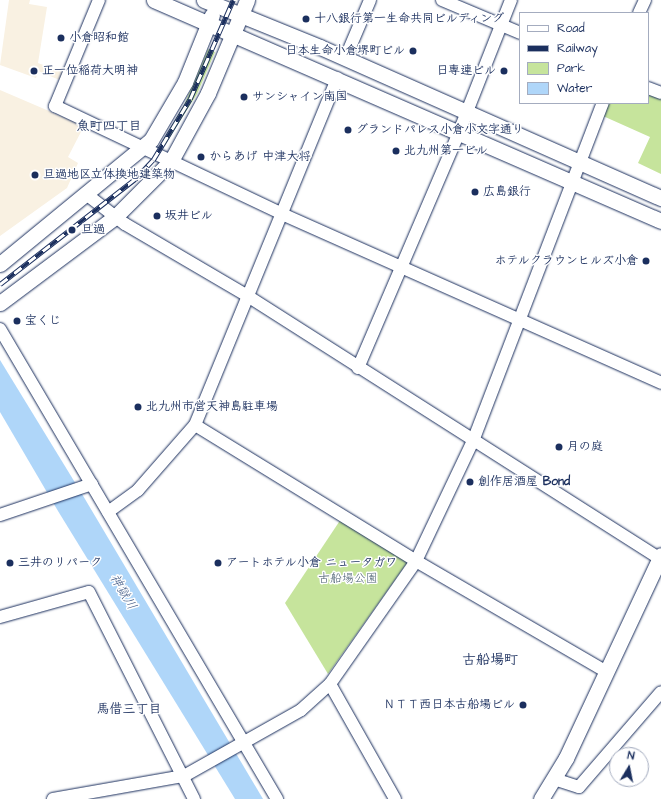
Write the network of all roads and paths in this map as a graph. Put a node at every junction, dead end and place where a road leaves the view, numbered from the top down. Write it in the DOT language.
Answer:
graph roads {
  1 [pos="98,0"];
  2 [pos="154,0"];
  3 [pos="247,0"];
  4 [pos="370,0"];
  5 [pos="442,0"];
  6 [pos="510,0"];
  7 [pos="645,0"];
  8 [pos="213,1"];
  9 [pos="639,12"];
  10 [pos="242,15"];
  11 [pos="209,23"];
  12 [pos="500,25"];
  13 [pos="234,33"];
  14 [pos="519,33"];
  15 [pos="345,59"];
  16 [pos="337,78"];
  17 [pos="649,88"];
  18 [pos="661,93"];
  19 [pos="603,104"];
  20 [pos="467,113"];
  21 [pos="459,132"];
  22 [pos="144,148"];
  23 [pos="171,161"];
  24 [pos="580,162"];
  25 [pos="574,181"];
  26 [pos="86,194"];
  27 [pos="661,198"];
  28 [pos="282,214"];
  29 [pos="115,217"];
  30 [pos="661,221"];
  31 [pos="0,264"];
  32 [pos="402,267"];
  33 [pos="246,295"];
  34 [pos="0,303"];
  35 [pos="520,322"];
  36 [pos="0,328"];
  37 [pos="358,368"];
  38 [pos="661,383"];
  39 [pos="195,425"];
  40 [pos="474,441"];
  41 [pos="92,484"];
  42 [pos="108,512"];
  43 [pos="0,515"];
  44 [pos="660,558"];
  45 [pos="416,561"];
  46 [pos="0,617"];
  47 [pos="607,672"];
  48 [pos="330,684"];
  49 [pos="661,692"];
  50 [pos="244,745"];
  51 [pos="184,776"];
  52 [pos="554,779"];
  53 [pos="53,799"];
  54 [pos="194,799"];
  55 [pos="277,799"];
  56 [pos="396,799"];
  57 [pos="541,799"];
  1 -- 22 [label="street"];
  2 -- 11 [label="street"];
  3 -- 10 [label="street"];
  4 -- 15 [label="street"];
  5 -- 12 [label="street"];
  6 -- 12 [label="street"];
  7 -- 9 [label="street"];
  8 -- 10 [label="street"];
  8 -- 11 [label="street"];
  10 -- 13 [label="street"];
  10 -- 15 [label="street"];
  11 -- 13 [label="street"];
  11 -- 22 [label="street"];
  12 -- 14 [label="street"];
  12 -- 20 [label="street"];
  13 -- 16 [label="street"];
  13 -- 23 [label="street"];
  15 -- 20 [label="street"];
  16 -- 21 [label="street"];
  16 -- 28 [label="street"];
  17 -- 18 [label="street"];
  19 -- 24 [label="street"];
  20 -- 21 [label="street"];
  20 -- 24 [label="street"];
  21 -- 25 [label="street"];
  21 -- 32 [label="street"];
  22 -- 23 [label="street"];
  22 -- 26 [label="street"];
  23 -- 28 [label="street"];
  23 -- 29 [label="street"];
  24 -- 25 [label="street"];
  24 -- 27 [label="street"];
  25 -- 30 [label="street"];
  25 -- 35 [label="street"];
  26 -- 29 [label="street"];
  26 -- 31 [label="street"];
  28 -- 32 [label="street"];
  28 -- 33 [label="street"];
  29 -- 33 [label="street"];
  29 -- 34 [label="street"];
  32 -- 35 [label="street"];
  32 -- 37 [label="street"];
  33 -- 37 [label="street"];
  33 -- 39 [label="street"];
  35 -- 38 [label="street"];
  35 -- 40 [label="street"];
  36 -- 41 [label="street"];
  37 -- 40 [label="street"];
  39 -- 42 [label="street"];
  39 -- 45 [label="street"];
  40 -- 44 [label="street"];
  40 -- 45 [label="street"];
  41 -- 42 [label="street"];
  41 -- 43 [label="street"];
  42 -- 50 [label="street"];
  44 -- 47 [label="street"];
  45 -- 47 [label="street"];
  45 -- 48 [label="street"];
  46 -- 51 [label="street"];
  47 -- 52 [label="street"];
  48 -- 50 [label="street"];
  48 -- 56 [label="street"];
  49 -- 52 [label="street"];
  50 -- 51 [label="street"];
  50 -- 55 [label="street"];
  51 -- 53 [label="street"];
  51 -- 54 [label="street"];
  52 -- 57 [label="street"];
}
